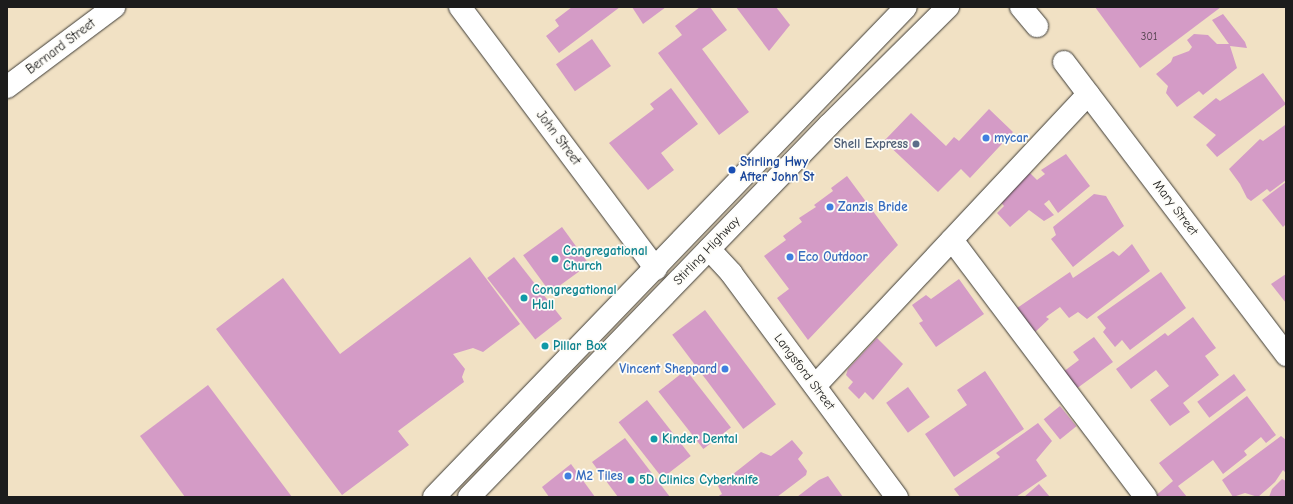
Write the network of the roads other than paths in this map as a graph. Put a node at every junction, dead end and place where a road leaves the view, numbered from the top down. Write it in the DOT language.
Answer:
graph roads {
  1 [pos="114,7"];
  2 [pos="460,7"];
  3 [pos="906,7"];
  4 [pos="948,7"];
  5 [pos="1021,7"];
  6 [pos="1037,26"];
  7 [pos="1064,62"];
  8 [pos="7,87"];
  9 [pos="1088,94"];
  10 [pos="952,240"];
  11 [pos="708,249"];
  12 [pos="656,269"];
  13 [pos="1286,355"];
  14 [pos="815,386"];
  15 [pos="441,495"];
  16 [pos="469,497"];
  17 [pos="897,497"];
  18 [pos="1146,497"];
  1 -- 8 [label="main road, Bernard Street"];
  2 -- 12 [label="main road, John Street"];
  3 -- 12 [label="main road, Stirling Highway"];
  4 -- 11 [label="main road, Stirling Highway"];
  5 -- 6 [label="main road"];
  7 -- 9 [label="main road, Mary Street"];
  9 -- 10 [label="main road"];
  9 -- 13 [label="main road, Mary Street"];
  10 -- 14 [label="main road"];
  10 -- 18 [label="main road"];
  11 -- 14 [label="main road, Langsford Street"];
  11 -- 16 [label="main road, Stirling Highway"];
  12 -- 15 [label="main road, Stirling Highway"];
  14 -- 17 [label="main road, Langsford Street"];
}
